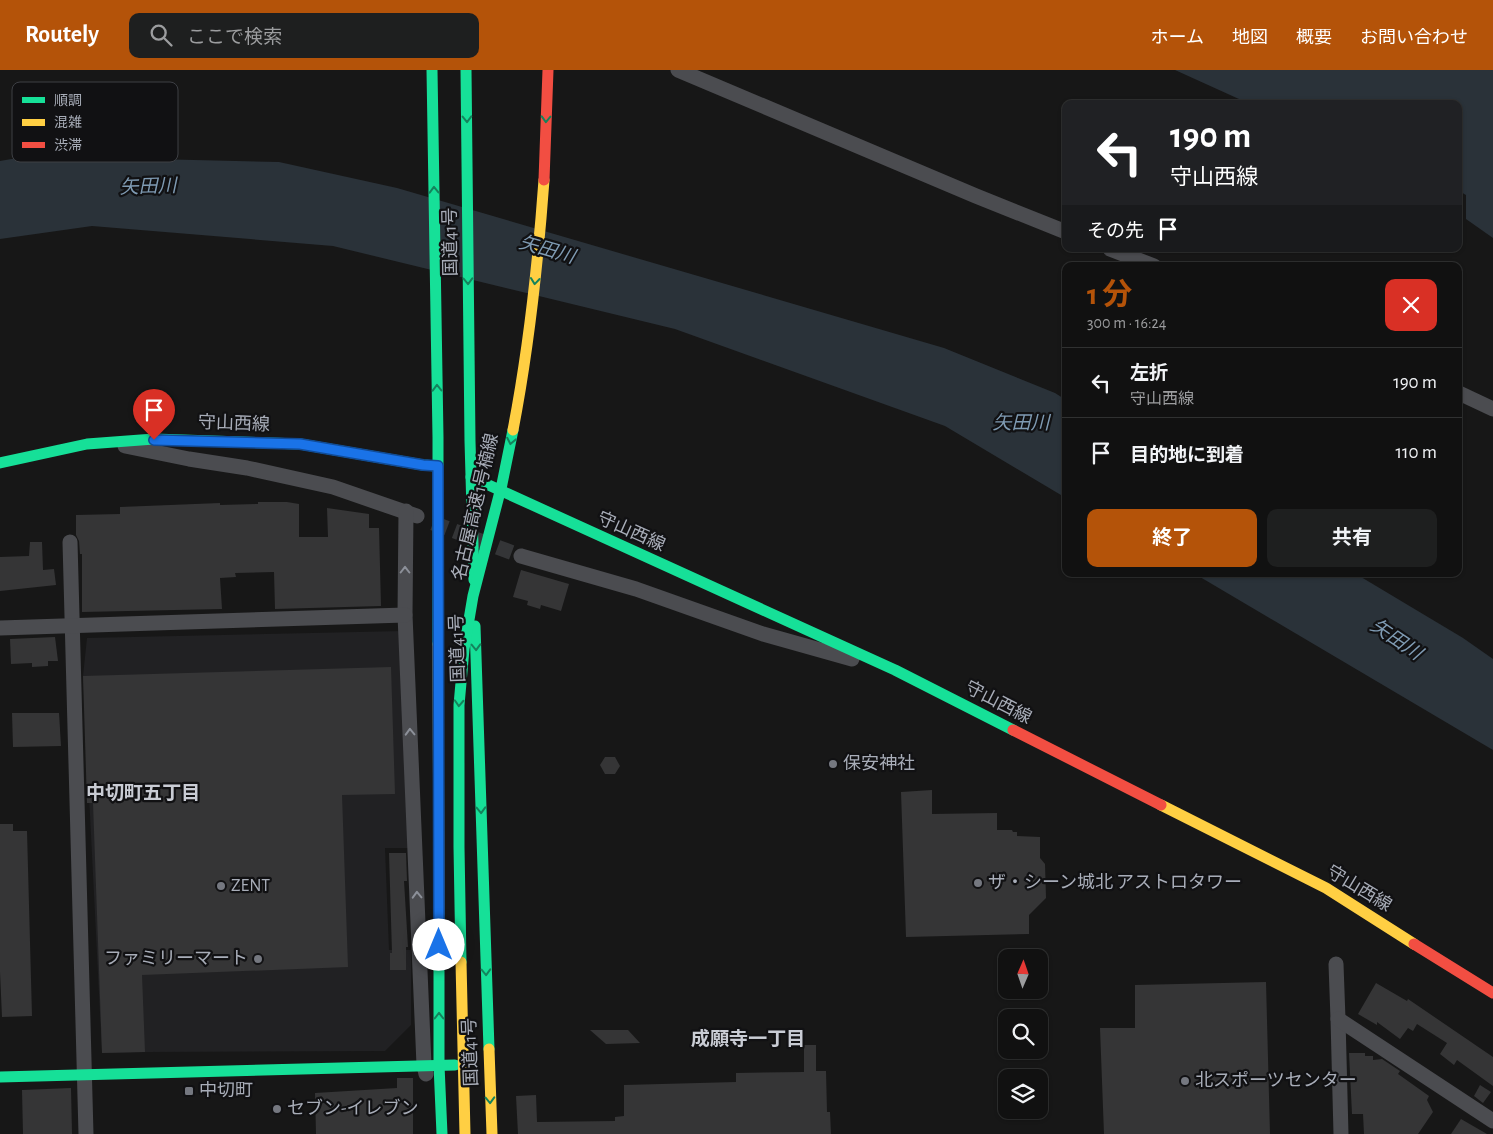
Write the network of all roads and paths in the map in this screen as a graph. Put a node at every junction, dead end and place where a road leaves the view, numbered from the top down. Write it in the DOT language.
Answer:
graph roads {
  1 [pos="432,70"];
  2 [pos="466,70"];
  3 [pos="548,70"];
  4 [pos="678,70"];
  5 [pos="1062,230"];
  6 [pos="1118,252"];
  7 [pos="1144,262"];
  8 [pos="511,372"];
  9 [pos="1462,394"];
  10 [pos="1493,409"];
  11 [pos="106,442"];
  12 [pos="0,463"];
  13 [pos="438,466"];
  14 [pos="471,477"];
  15 [pos="70,542"];
  16 [pos="521,556"];
  17 [pos="405,615"];
  18 [pos="72,626"];
  19 [pos="0,628"];
  20 [pos="895,670"];
  21 [pos="1336,964"];
  22 [pos="1493,993"];
  23 [pos="1338,1019"];
  24 [pos="424,1065"];
  25 [pos="439,1065"];
  26 [pos="489,1065"];
  27 [pos="85,1075"];
  28 [pos="0,1077"];
  29 [pos="1493,1121"];
  30 [pos="86,1134"];
  31 [pos="441,1134"];
  32 [pos="456,1134"];
  33 [pos="464,1134"];
  34 [pos="492,1134"];
  35 [pos="1341,1134"];
  13 -- 1 [label="main road, 国道41号, one-way"];
  2 -- 14 [label="main road, 国道41号, one-way"];
  3 -- 33 [label="main road, 名古屋高速1号楠線, one-way, bridge"];
  4 -- 5 [label="street"];
  6 -- 7 [label="street"];
  8 -- 32 [label="main road, 名古屋高速1号楠線"];
  9 -- 10 [label="street"];
  11 -- 12 [label="main road, 守山西線"];
  11 -- 13 [label="main road, 守山西線"];
  17 -- 11 [label="street, one-way"];
  25 -- 13 [label="main road, 国道41号, one-way"];
  14 -- 20 [label="main road, 守山西線"];
  14 -- 26 [label="main road, 国道41号, one-way"];
  15 -- 18 [label="street"];
  16 -- 20 [label="street"];
  17 -- 18 [label="street"];
  24 -- 17 [label="street, one-way"];
  18 -- 19 [label="street"];
  18 -- 27 [label="street"];
  20 -- 22 [label="main road, 守山西線"];
  21 -- 23 [label="street"];
  23 -- 29 [label="street"];
  23 -- 35 [label="street"];
  24 -- 25 [label="main road"];
  24 -- 27 [label="main road"];
  24 -- 31 [label="street"];
  25 -- 26 [label="main road"];
  25 -- 31 [label="main road, 国道41号"];
  26 -- 34 [label="main road, 国道41号, one-way"];
  27 -- 28 [label="main road"];
  27 -- 30 [label="street"];
}
